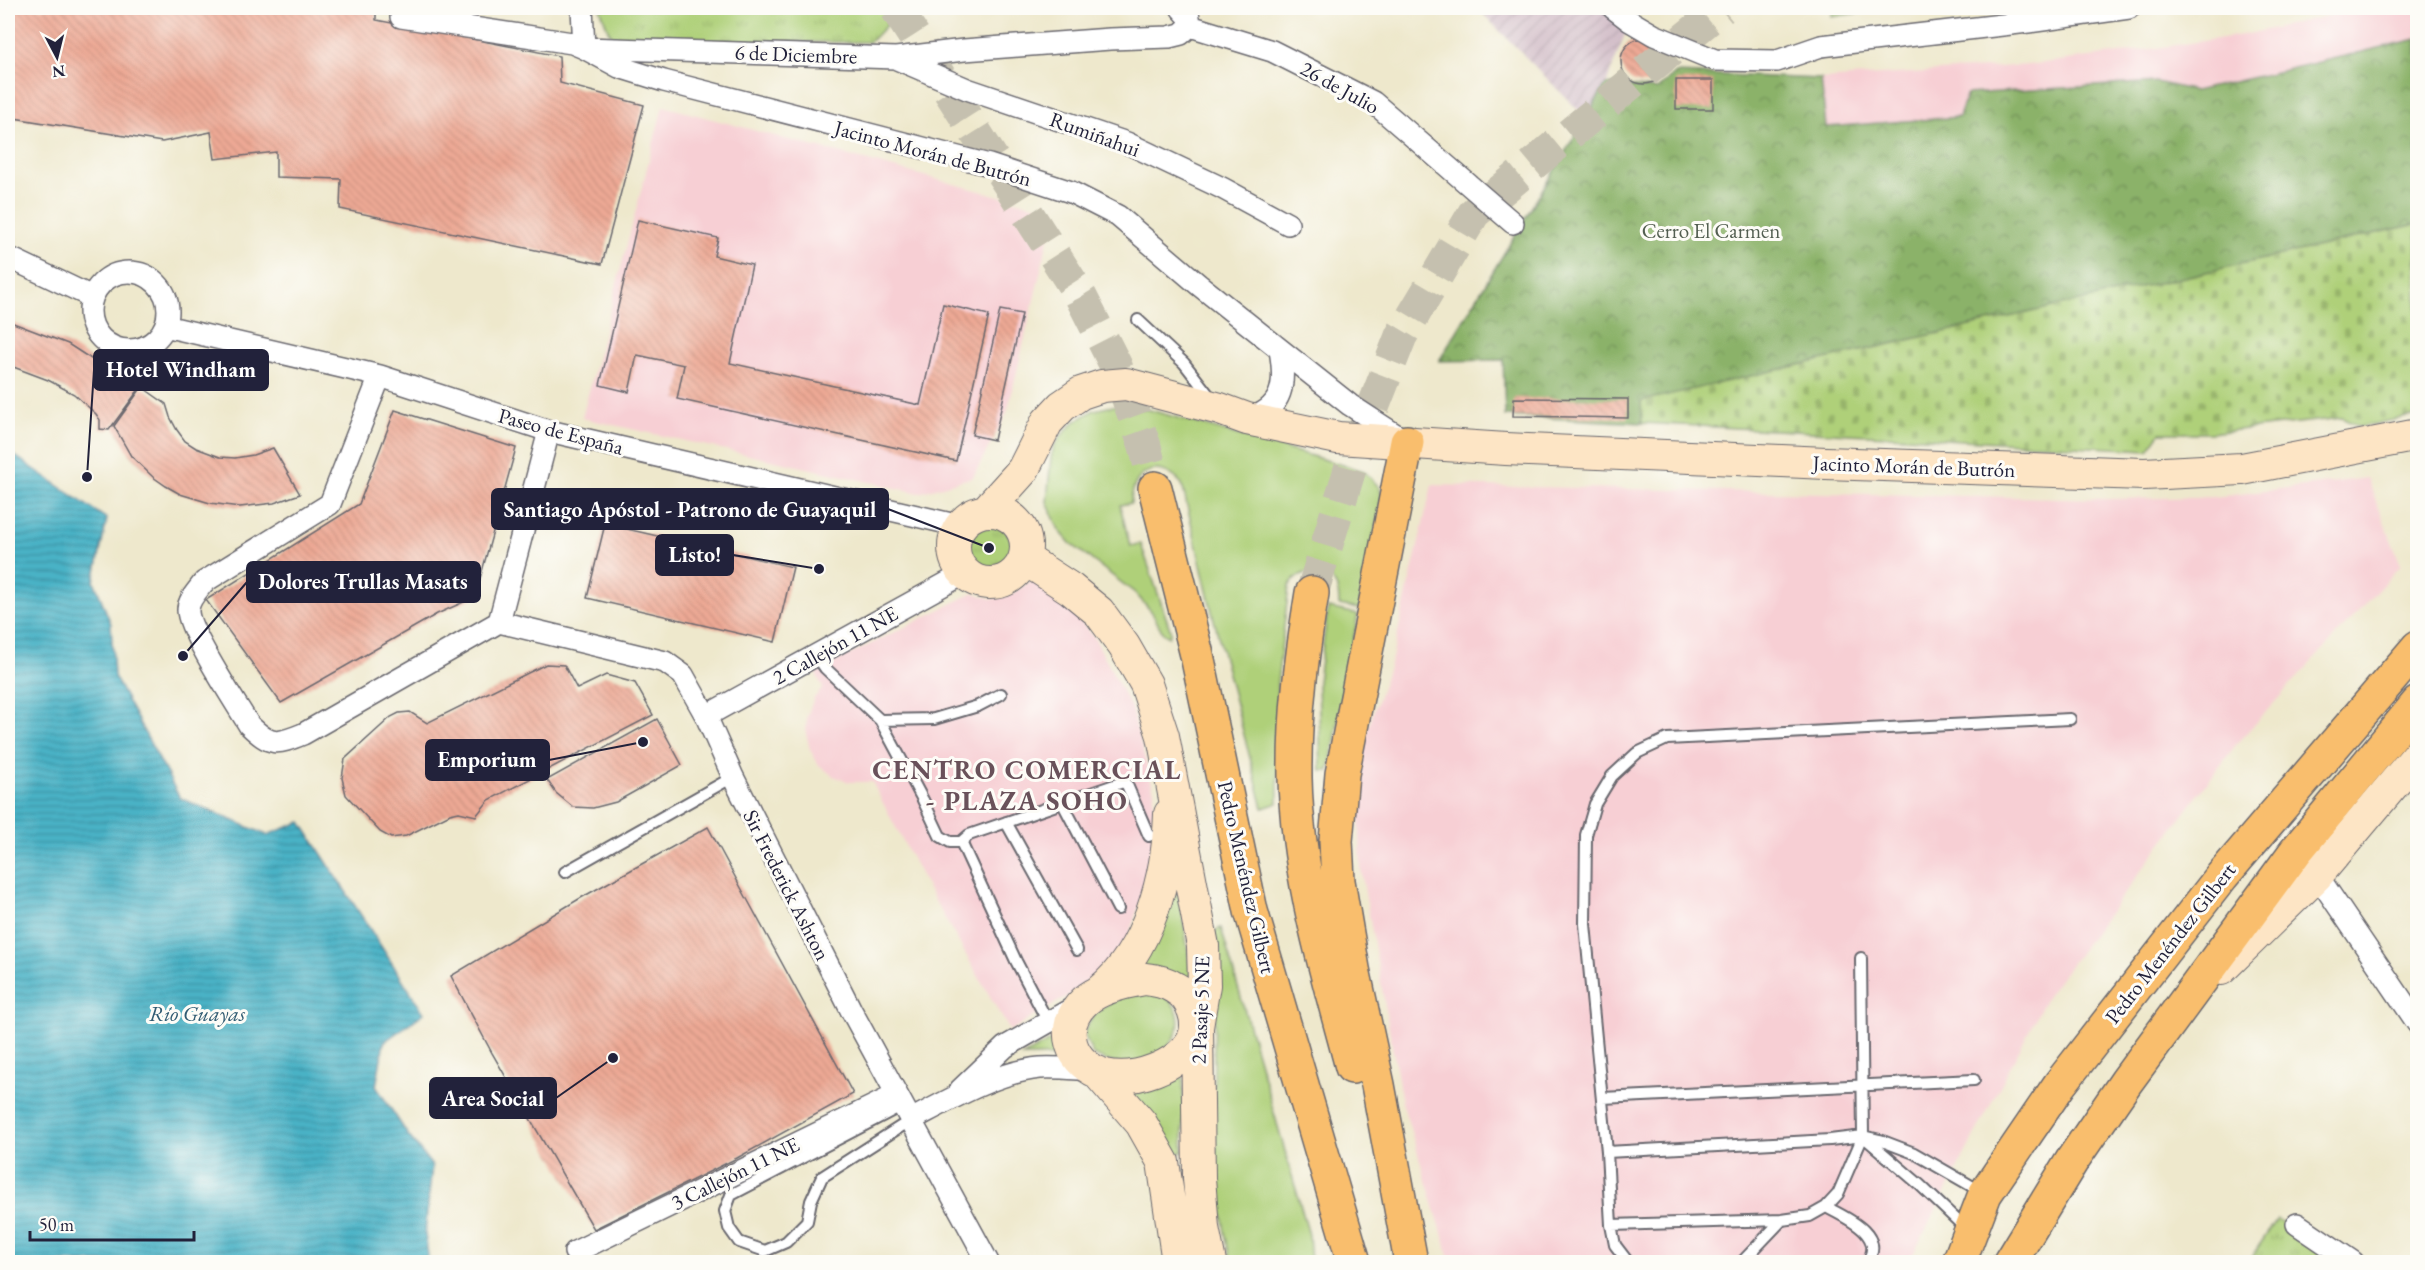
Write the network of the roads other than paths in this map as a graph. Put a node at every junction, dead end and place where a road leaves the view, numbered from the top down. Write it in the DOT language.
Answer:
graph roads {
  1 [pos="582,8"];
  2 [pos="1613,8"];
  3 [pos="2129,8"];
  4 [pos="401,17"];
  5 [pos="1185,17"];
  6 [pos="584,48"];
  7 [pos="896,58"];
  8 [pos="1513,223"];
  9 [pos="1288,224"];
  10 [pos="8,257"];
  11 [pos="92,297"];
  12 [pos="1138,320"];
  13 [pos="165,326"];
  14 [pos="1280,350"];
  15 [pos="380,376"];
  16 [pos="1233,414"];
  17 [pos="549,431"];
  18 [pos="2418,435"];
  19 [pos="1407,442"];
  20 [pos="1155,488"];
  21 [pos="973,518"];
  22 [pos="1025,559"];
  23 [pos="965,573"];
  24 [pos="1312,593"];
  25 [pos="499,622"];
  26 [pos="2418,647"];
  27 [pos="816,655"];
  28 [pos="1001,694"];
  29 [pos="2418,703"];
  30 [pos="706,716"];
  31 [pos="2070,719"];
  32 [pos="880,720"];
  33 [pos="2418,755"];
  34 [pos="1168,759"];
  35 [pos="733,777"];
  36 [pos="1062,802"];
  37 [pos="1006,822"];
  38 [pos="1149,836"];
  39 [pos="961,842"];
  40 [pos="565,872"];
  41 [pos="2317,875"];
  42 [pos="1118,909"];
  43 [pos="1077,950"];
  44 [pos="1861,958"];
  45 [pos="1090,998"];
  46 [pos="2180,1009"];
  47 [pos="1048,1022"];
  48 [pos="2418,1024"];
  49 [pos="1197,1027"];
  50 [pos="1094,1071"];
  51 [pos="1974,1080"];
  52 [pos="1864,1085"];
  53 [pos="1602,1098"];
  54 [pos="951,1099"];
  55 [pos="903,1106"];
  56 [pos="1311,1113"];
  57 [pos="1863,1136"];
  58 [pos="1607,1152"];
  59 [pos="1985,1194"];
  60 [pos="1826,1207"];
  61 [pos="1782,1220"];
  62 [pos="2297,1224"];
  63 [pos="1611,1225"];
  64 [pos="1962,1225"];
  65 [pos="575,1252"];
  66 [pos="988,1263"];
  67 [pos="1178,1263"];
  68 [pos="1210,1263"];
  69 [pos="1330,1263"];
  70 [pos="1354,1263"];
  71 [pos="1408,1263"];
  72 [pos="1628,1263"];
  73 [pos="1742,1263"];
  74 [pos="1867,1263"];
  75 [pos="1935,1263"];
  76 [pos="1959,1263"];
  77 [pos="2010,1263"];
  78 [pos="2353,1263"];
  1 -- 6 [label="street"];
  2 -- 3 [label="street"];
  4 -- 6 [label="street, 6 de Diciembre"];
  5 -- 7 [label="street, 6 de Diciembre"];
  5 -- 8 [label="street, 26 de Julio"];
  6 -- 7 [label="street, 6 de Diciembre"];
  6 -- 14 [label="street, Jacinto Morán de Butrón"];
  7 -- 9 [label="street, Rumiñahui"];
  10 -- 11 [label="street"];
  11 -- 13 [label="street"];
  11 -- 13 [label="street"];
  12 -- 16 [label="lane"];
  13 -- 15 [label="street, Paseo de España"];
  14 -- 16 [label="street"];
  14 -- 19 [label="street, Jacinto Morán de Butrón"];
  15 -- 17 [label="street, Paseo de España"];
  15 -- 25 [label="street"];
  16 -- 19 [label="street, Jacinto Morán de Butrón"];
  16 -- 21 [label="street, Jacinto Morán de Butrón"];
  17 -- 21 [label="street, Paseo de España"];
  17 -- 25 [label="street"];
  18 -- 19 [label="street, Jacinto Morán de Butrón"];
  19 -- 71 [label="main road"];
  20 -- 56 [label="main road, Pedro Menéndez Gilbert"];
  21 -- 22 [label="street"];
  21 -- 23 [label="street"];
  22 -- 23 [label="street"];
  22 -- 34 [label="street, 2 Pasaje 5 NE"];
  23 -- 27 [label="street, 2 Callejón 11 NE"];
  24 -- 71 [label="main road"];
  25 -- 30 [label="street, Sir Frederick Ashton"];
  26 -- 59 [label="main road, Pedro Menéndez Gilbert"];
  27 -- 30 [label="street, 2 Callejón 11 NE"];
  27 -- 32 [label="lane"];
  28 -- 32 [label="lane"];
  29 -- 46 [label="main road"];
  30 -- 35 [label="street, Sir Frederick Ashton"];
  31 -- 53 [label="lane"];
  32 -- 39 [label="lane"];
  33 -- 41 [label="street"];
  34 -- 45 [label="street, 2 Pasaje 5 NE"];
  34 -- 49 [label="street, 2 Pasaje 5 NE"];
  35 -- 40 [label="lane"];
  35 -- 55 [label="street, Sir Frederick Ashton"];
  36 -- 37 [label="lane"];
  36 -- 38 [label="lane"];
  36 -- 42 [label="lane"];
  37 -- 39 [label="lane"];
  37 -- 43 [label="lane"];
  39 -- 47 [label="lane"];
  41 -- 46 [label="street"];
  41 -- 48 [label="street"];
  44 -- 52 [label="lane"];
  45 -- 47 [label="street, 3 Callejón 11 NE"];
  45 -- 49 [label="street"];
  45 -- 50 [label="street"];
  46 -- 77 [label="main road"];
  47 -- 54 [label="street, 3 Callejón 11 NE"];
  49 -- 50 [label="street"];
  49 -- 68 [label="street, 2 Pasaje 5 NE"];
  50 -- 54 [label="street, 3 Callejón 11 NE"];
  50 -- 67 [label="street"];
  51 -- 52 [label="lane"];
  52 -- 53 [label="lane"];
  52 -- 57 [label="lane"];
  53 -- 58 [label="lane"];
  54 -- 55 [label="street, 3 Callejón 11 NE"];
  55 -- 55 [label="lane"];
  55 -- 65 [label="street, 3 Callejón 11 NE"];
  55 -- 66 [label="street, Sir Frederick Ashton"];
  56 -- 69 [label="main road"];
  56 -- 70 [label="main road, Pedro Menéndez Gilbert"];
  57 -- 58 [label="lane"];
  57 -- 59 [label="lane"];
  57 -- 60 [label="lane"];
  57 -- 64 [label="lane"];
  58 -- 63 [label="lane"];
  59 -- 64 [label="main road"];
  59 -- 76 [label="main road, Pedro Menéndez Gilbert"];
  60 -- 61 [label="lane"];
  60 -- 74 [label="lane"];
  61 -- 63 [label="lane"];
  61 -- 73 [label="lane"];
  62 -- 78 [label="street"];
  63 -- 72 [label="lane"];
  64 -- 75 [label="main road"];
}
